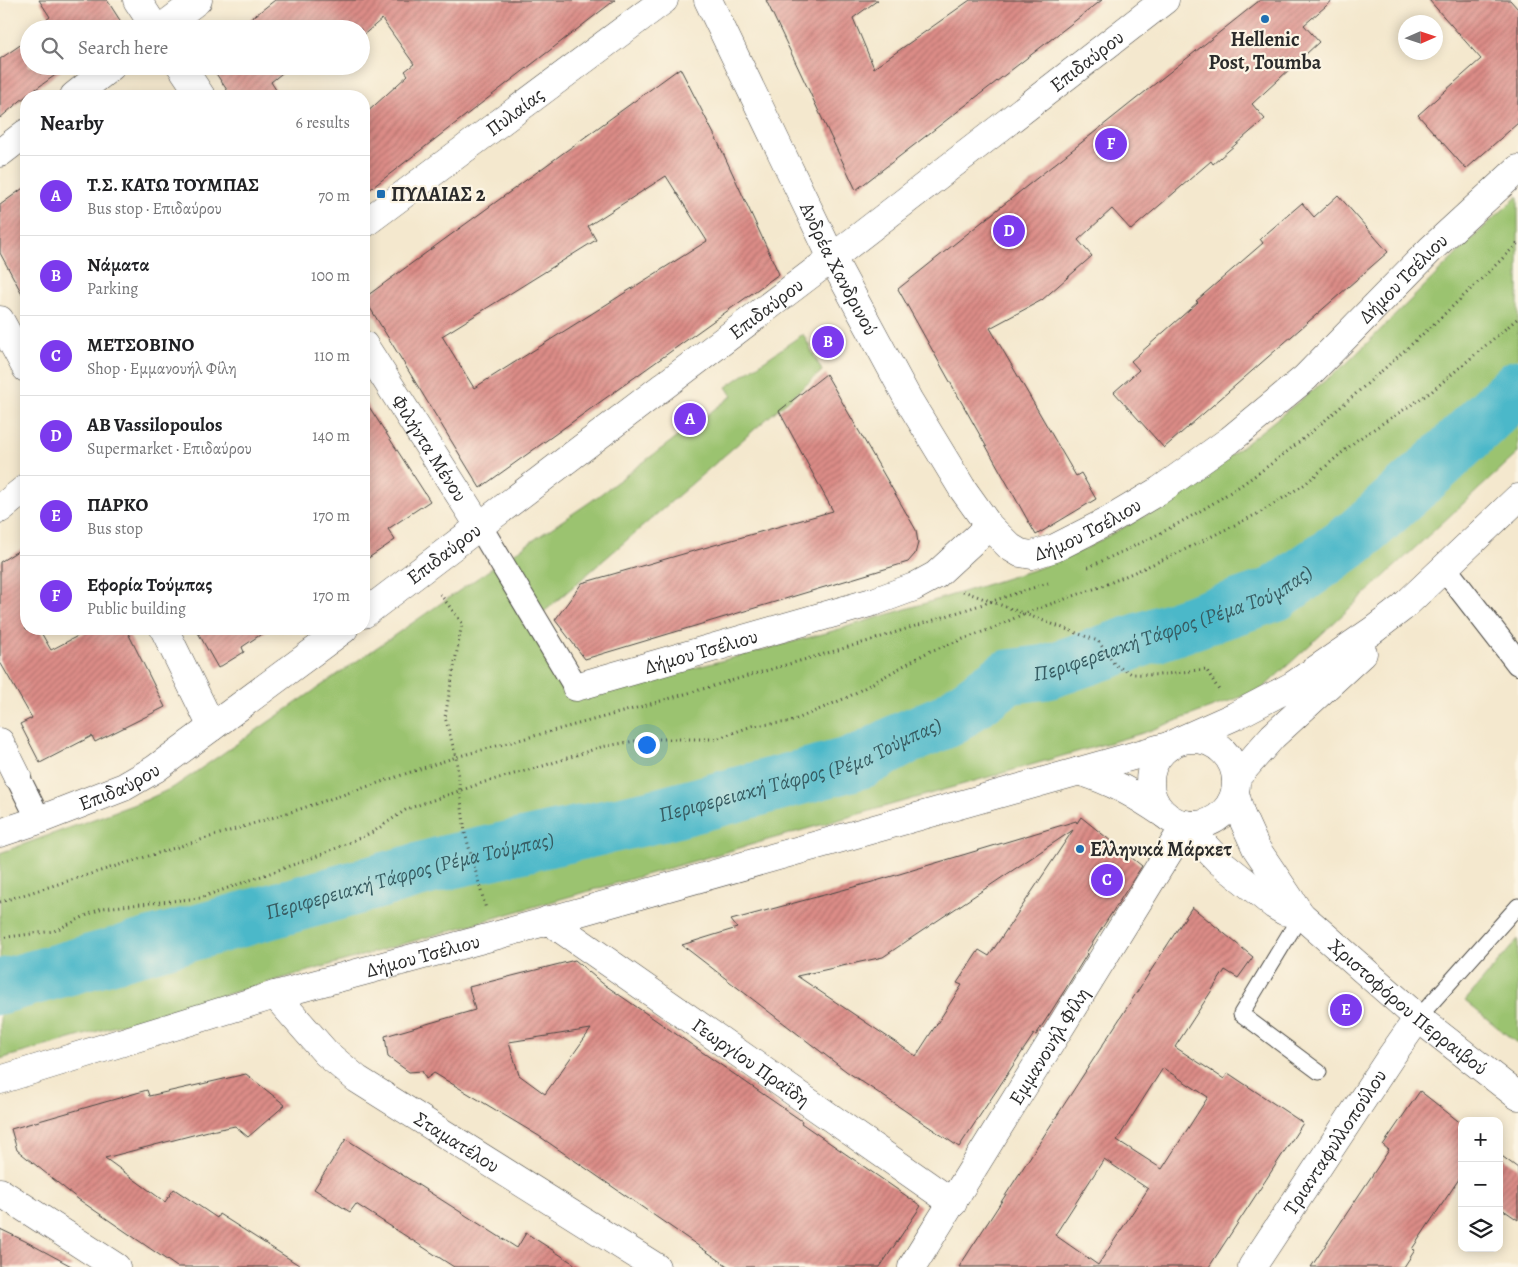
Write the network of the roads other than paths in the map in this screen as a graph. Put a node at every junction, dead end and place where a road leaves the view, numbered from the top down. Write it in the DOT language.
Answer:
graph roads {
  1 [pos="137,0"];
  2 [pos="198,0"];
  3 [pos="664,0"];
  4 [pos="708,0"];
  5 [pos="1165,0"];
  6 [pos="150,20"];
  7 [pos="172,20"];
  8 [pos="101,75"];
  9 [pos="187,75"];
  10 [pos="82,90"];
  11 [pos="197,90"];
  12 [pos="20,138"];
  13 [pos="0,154"];
  14 [pos="1518,169"];
  15 [pos="370,220"];
  16 [pos="832,258"];
  17 [pos="0,320"];
  18 [pos="370,354"];
  19 [pos="20,357"];
  20 [pos="20,493"];
  21 [pos="1518,498"];
  22 [pos="0,509"];
  23 [pos="989,526"];
  24 [pos="480,527"];
  25 [pos="1445,569"];
  26 [pos="1402,608"];
  27 [pos="370,610"];
  28 [pos="167,635"];
  29 [pos="336,635"];
  30 [pos="1518,663"];
  31 [pos="576,686"];
  32 [pos="212,727"];
  33 [pos="0,742"];
  34 [pos="1177,743"];
  35 [pos="1079,771"];
  36 [pos="17,776"];
  37 [pos="1235,786"];
  38 [pos="39,820"];
  39 [pos="1182,822"];
  40 [pos="0,833"];
  41 [pos="1518,906"];
  42 [pos="1301,915"];
  43 [pos="548,920"];
  44 [pos="275,995"];
  45 [pos="1418,1018"];
  46 [pos="1319,1072"];
  47 [pos="0,1080"];
  48 [pos="1518,1096"];
  49 [pos="0,1192"];
  50 [pos="953,1203"];
  51 [pos="116,1267"];
  52 [pos="656,1267"];
  53 [pos="912,1267"];
  54 [pos="1252,1267"];
  1 -- 6 [label="street"];
  2 -- 7 [label="street"];
  3 -- 15 [label="street, Πυλαίας"];
  4 -- 16 [label="street, Ανδρέα Χανδρινού"];
  5 -- 16 [label="street, Επιδαύρου"];
  8 -- 10 [label="street"];
  9 -- 11 [label="street"];
  12 -- 13 [label="street"];
  14 -- 23 [label="street, Δήμου Τσέλιου"];
  16 -- 23 [label="street, Ανδρέα Χανδρινού"];
  16 -- 24 [label="street, Επιδαύρου"];
  17 -- 19 [label="street"];
  18 -- 24 [label="street, Φιλήντα Μένου"];
  20 -- 22 [label="street"];
  21 -- 25 [label="street, Δήμου Τσέλιου"];
  23 -- 31 [label="street, Δήμου Τσέλιου"];
  24 -- 27 [label="street, Επιδαύρου"];
  24 -- 31 [label="street"];
  25 -- 26 [label="street, Δήμου Τσέλιου"];
  25 -- 30 [label="street"];
  26 -- 34 [label="street, Δήμου Τσέλιου"];
  26 -- 37 [label="street, Δήμου Τσέλιου"];
  28 -- 32 [label="street"];
  29 -- 32 [label="street, Επιδαύρου"];
  32 -- 38 [label="street, Επιδαύρου"];
  33 -- 36 [label="street"];
  34 -- 35 [label="street, Δήμου Τσέλιου"];
  34 -- 37 [label="street"];
  34 -- 39 [label="street"];
  35 -- 39 [label="street"];
  35 -- 43 [label="street, Δήμου Τσέλιου"];
  36 -- 38 [label="street"];
  37 -- 39 [label="street"];
  37 -- 42 [label="street, Χριστοφόρου Περραιβού"];
  38 -- 40 [label="street, Επιδαύρου"];
  39 -- 42 [label="street, Χριστοφόρου Περραιβού"];
  39 -- 50 [label="street, Εμμανουήλ Φίλη"];
  41 -- 45 [label="lane"];
  42 -- 45 [label="street, Χριστοφόρου Περραιβού"];
  42 -- 46 [label="lane"];
  43 -- 44 [label="street, Δήμου Τσέλιου"];
  43 -- 50 [label="street, Γεωργίου Πραΐδη"];
  44 -- 47 [label="street, Δήμου Τσέλιου"];
  44 -- 52 [label="street, Σταματέλου"];
  45 -- 48 [label="street, Χριστοφόρου Περραιβού"];
  45 -- 54 [label="street, Τριανταφυλλοπούλου"];
  49 -- 51 [label="street"];
  50 -- 53 [label="street, Εμμανουήλ Φίλη"];
}
